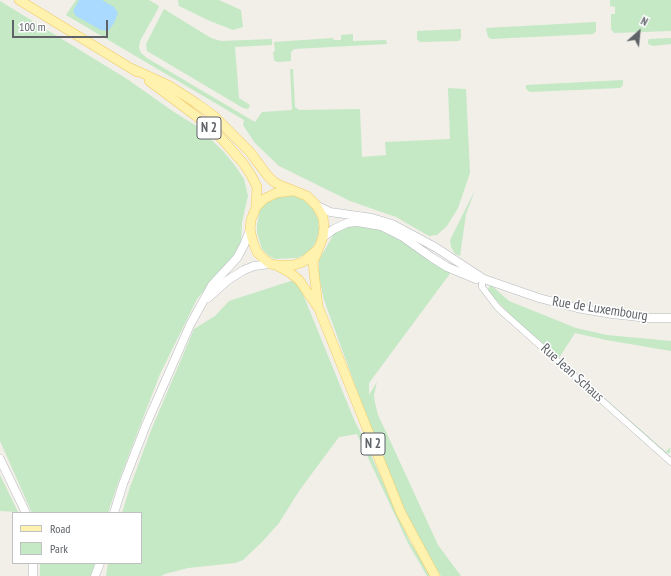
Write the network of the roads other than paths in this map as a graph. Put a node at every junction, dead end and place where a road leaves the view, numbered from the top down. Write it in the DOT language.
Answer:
graph roads {
  1 [pos="19,0"];
  2 [pos="133,69"];
  3 [pos="295,191"];
  4 [pos="316,205"];
  5 [pos="256,207"];
  6 [pos="381,226"];
  7 [pos="250,230"];
  8 [pos="323,237"];
  9 [pos="435,247"];
  10 [pos="318,250"];
  11 [pos="273,264"];
  12 [pos="484,279"];
  13 [pos="203,303"];
  14 [pos="319,309"];
  15 [pos="671,318"];
  16 [pos="0,459"];
  17 [pos="670,459"];
  18 [pos="26,512"];
  19 [pos="114,512"];
  20 [pos="33,564"];
  21 [pos="101,564"];
  22 [pos="101,564"];
  23 [pos="33,576"];
  24 [pos="95,576"];
  25 [pos="100,576"];
  26 [pos="435,576"];
  1 -- 2 [label="main road, N 2"];
  2 -- 3 [label="main road, N 2"];
  2 -- 5 [label="main road, N 2"];
  3 -- 4 [label="main road"];
  3 -- 5 [label="main road"];
  4 -- 8 [label="main road"];
  4 -- 9 [label="main road, Rue de Luxembourg"];
  5 -- 7 [label="main road"];
  6 -- 8 [label="main road, Rue de Luxembourg"];
  6 -- 9 [label="main road"];
  6 -- 12 [label="main road, Rue de Luxembourg"];
  7 -- 11 [label="main road"];
  7 -- 13 [label="main road"];
  8 -- 10 [label="main road"];
  9 -- 12 [label="main road, Rue de Luxembourg"];
  10 -- 11 [label="main road"];
  10 -- 14 [label="main road, N 2"];
  11 -- 13 [label="main road"];
  11 -- 14 [label="main road, N 2"];
  12 -- 15 [label="main road, Rue de Luxembourg"];
  12 -- 17 [label="street, Rue Jean Schaus"];
  13 -- 19 [label="main road"];
  14 -- 26 [label="main road, N 2"];
  16 -- 18 [label="main road"];
  20 -- 23 [label="main road"];
  21 -- 24 [label="main road"];
  22 -- 25 [label="main road"];
}
